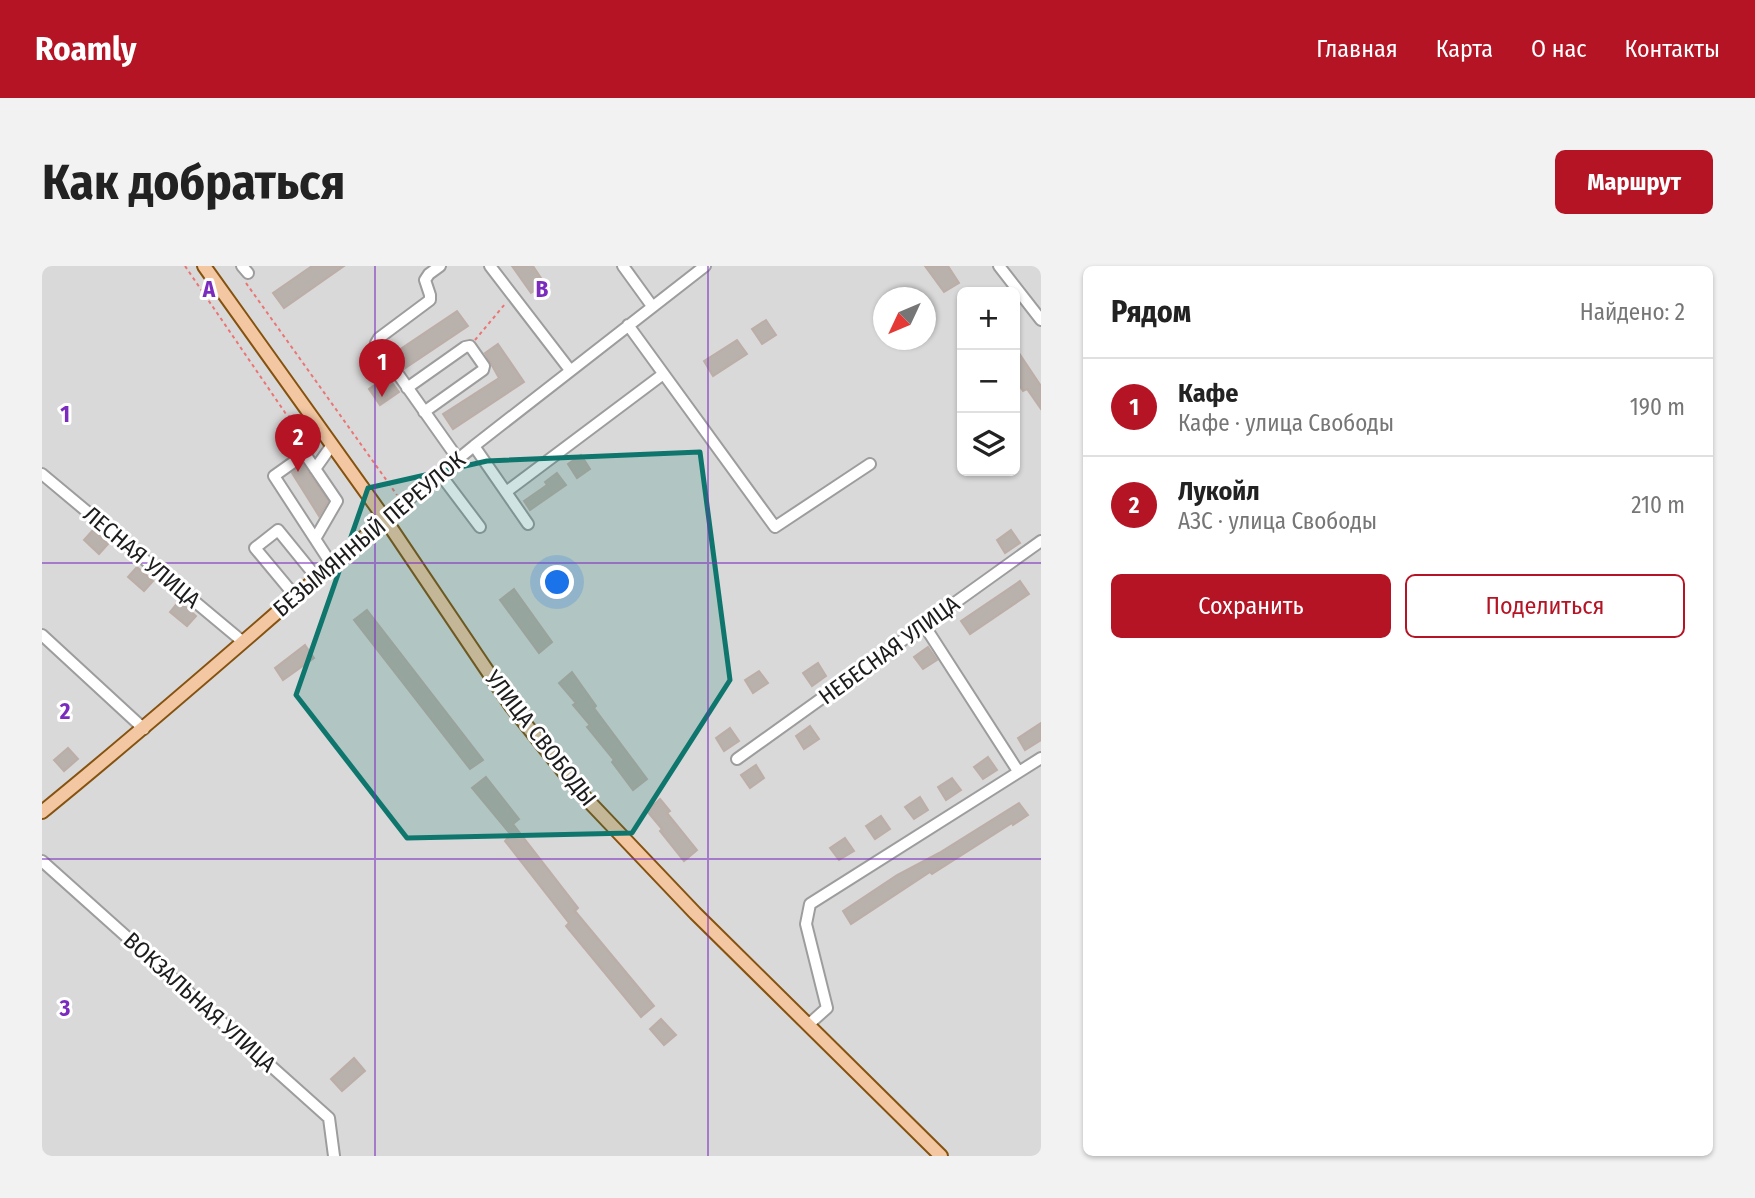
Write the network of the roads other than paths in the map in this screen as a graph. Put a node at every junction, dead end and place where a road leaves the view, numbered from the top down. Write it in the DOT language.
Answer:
graph roads {
  1 [pos="204,266"];
  2 [pos="490,266"];
  3 [pos="623,266"];
  4 [pos="705,266"];
  5 [pos="999,266"];
  6 [pos="437,267"];
  7 [pos="692,270"];
  8 [pos="652,306"];
  9 [pos="1041,320"];
  10 [pos="628,325"];
  11 [pos="570,370"];
  12 [pos="663,375"];
  13 [pos="407,388"];
  14 [pos="424,411"];
  15 [pos="332,445"];
  16 [pos="474,446"];
  17 [pos="458,458"];
  18 [pos="870,464"];
  19 [pos="315,469"];
  20 [pos="42,474"];
  21 [pos="440,474"];
  22 [pos="506,492"];
  23 [pos="385,519"];
  24 [pos="528,524"];
  25 [pos="480,527"];
  26 [pos="315,539"];
  27 [pos="1041,541"];
  28 [pos="332,565"];
  29 [pos="317,578"];
  30 [pos="295,596"];
  31 [pos="924,625"];
  32 [pos="42,635"];
  33 [pos="242,641"];
  34 [pos="144,729"];
  35 [pos="1041,758"];
  36 [pos="737,760"];
  37 [pos="1018,771"];
  38 [pos="42,812"];
  39 [pos="42,861"];
  40 [pos="808,1025"];
  41 [pos="334,1156"];
  42 [pos="940,1156"];
  1 -- 15 [label="main road, УЛИЦА СВОБОДЫ"];
  2 -- 11 [label="street"];
  3 -- 8 [label="street"];
  4 -- 7 [label="street, БЕЗЫМЯННЫЙ ПЕРЕУЛОК"];
  5 -- 9 [label="street"];
  6 -- 13 [label="street"];
  7 -- 8 [label="street, БЕЗЫМЯННЫЙ ПЕРЕУЛОК"];
  8 -- 10 [label="street, БЕЗЫМЯННЫЙ ПЕРЕУЛОК"];
  10 -- 11 [label="street, БЕЗЫМЯННЫЙ ПЕРЕУЛОК"];
  10 -- 12 [label="street"];
  11 -- 16 [label="street, БЕЗЫМЯННЫЙ ПЕРЕУЛОК"];
  12 -- 18 [label="street"];
  12 -- 22 [label="street"];
  13 -- 14 [label="street"];
  13 -- 14 [label="street"];
  14 -- 17 [label="street"];
  15 -- 19 [label="street"];
  15 -- 23 [label="main road, УЛИЦА СВОБОДЫ"];
  16 -- 17 [label="street, БЕЗЫМЯННЫЙ ПЕРЕУЛОК"];
  16 -- 22 [label="street"];
  17 -- 21 [label="street, БЕЗЫМЯННЫЙ ПЕРЕУЛОК"];
  19 -- 26 [label="street"];
  19 -- 26 [label="street"];
  20 -- 33 [label="street, ЛЕСНАЯ УЛИЦА"];
  21 -- 23 [label="street, БЕЗЫМЯННЫЙ ПЕРЕУЛОК"];
  21 -- 25 [label="street"];
  22 -- 24 [label="street"];
  23 -- 28 [label="main road, БЕЗЫМЯННЫЙ ПЕРЕУЛОК"];
  23 -- 40 [label="main road, УЛИЦА СВОБОДЫ"];
  26 -- 28 [label="street"];
  27 -- 31 [label="street, НЕБЕСНАЯ УЛИЦА"];
  28 -- 29 [label="main road, БЕЗЫМЯННЫЙ ПЕРЕУЛОК"];
  29 -- 30 [label="main road, БЕЗЫМЯННЫЙ ПЕРЕУЛОК"];
  29 -- 30 [label="street"];
  30 -- 33 [label="main road, БЕЗЫМЯННЫЙ ПЕРЕУЛОК"];
  31 -- 36 [label="street, НЕБЕСНАЯ УЛИЦА"];
  31 -- 37 [label="street"];
  32 -- 34 [label="street"];
  33 -- 34 [label="main road, БЕЗЫМЯННЫЙ ПЕРЕУЛОК"];
  34 -- 38 [label="main road, БЕЗЫМЯННЫЙ ПЕРЕУЛОК"];
  35 -- 37 [label="street"];
  37 -- 40 [label="street"];
  39 -- 41 [label="street, ВОКЗАЛЬНАЯ УЛИЦА"];
  40 -- 42 [label="main road, УЛИЦА СВОБОДЫ"];
}
